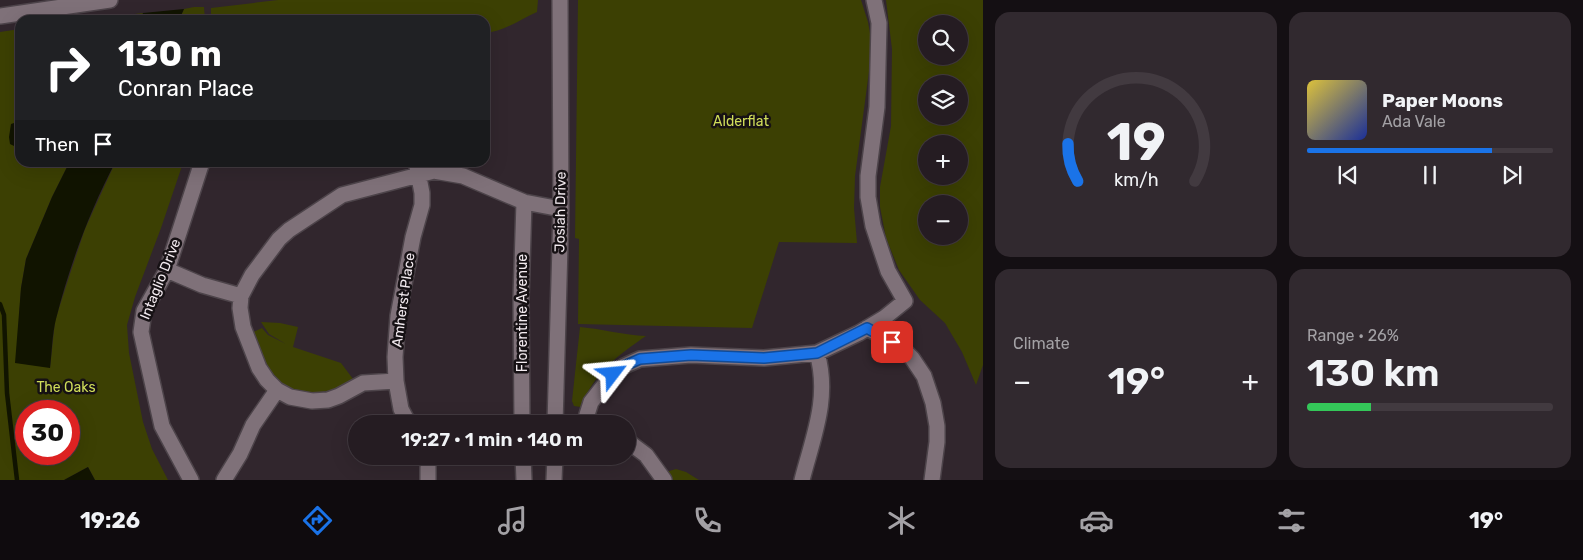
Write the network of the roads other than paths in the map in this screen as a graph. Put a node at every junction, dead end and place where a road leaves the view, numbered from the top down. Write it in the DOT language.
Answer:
graph roads {
  1 [pos="110,0"];
  2 [pos="560,0"];
  3 [pos="874,0"];
  4 [pos="56,3"];
  5 [pos="0,16"];
  6 [pos="200,167"];
  7 [pos="417,169"];
  8 [pos="524,202"];
  9 [pos="561,209"];
  10 [pos="167,270"];
  11 [pos="241,296"];
  12 [pos="867,328"];
  13 [pos="817,353"];
  14 [pos="396,381"];
  15 [pos="277,390"];
  16 [pos="404,415"];
  17 [pos="522,415"];
  18 [pos="555,415"];
  19 [pos="587,415"];
  20 [pos="636,448"];
  21 [pos="428,465"];
  22 [pos="523,465"];
  23 [pos="555,465"];
  24 [pos="191,480"];
  25 [pos="224,480"];
  26 [pos="428,480"];
  27 [pos="524,480"];
  28 [pos="554,480"];
  29 [pos="664,480"];
  30 [pos="802,480"];
  31 [pos="932,480"];
  1 -- 4 [label="street"];
  2 -- 9 [label="street, Josiah Drive"];
  3 -- 12 [label="street"];
  4 -- 5 [label="street"];
  6 -- 10 [label="street, Intaglio Drive"];
  7 -- 8 [label="street"];
  7 -- 11 [label="street"];
  7 -- 14 [label="street, Amherst Place"];
  8 -- 9 [label="street"];
  8 -- 17 [label="street, Florentine Avenue"];
  9 -- 18 [label="street, Josiah Drive"];
  10 -- 11 [label="street"];
  10 -- 24 [label="street, Intaglio Drive"];
  11 -- 15 [label="street"];
  12 -- 13 [label="street"];
  12 -- 31 [label="street"];
  13 -- 19 [label="street"];
  13 -- 30 [label="street"];
  14 -- 15 [label="street"];
  14 -- 16 [label="street, Amherst Place"];
  15 -- 25 [label="street"];
  20 -- 29 [label="street"];
  21 -- 26 [label="street"];
  22 -- 27 [label="street"];
  23 -- 28 [label="street"];
}
